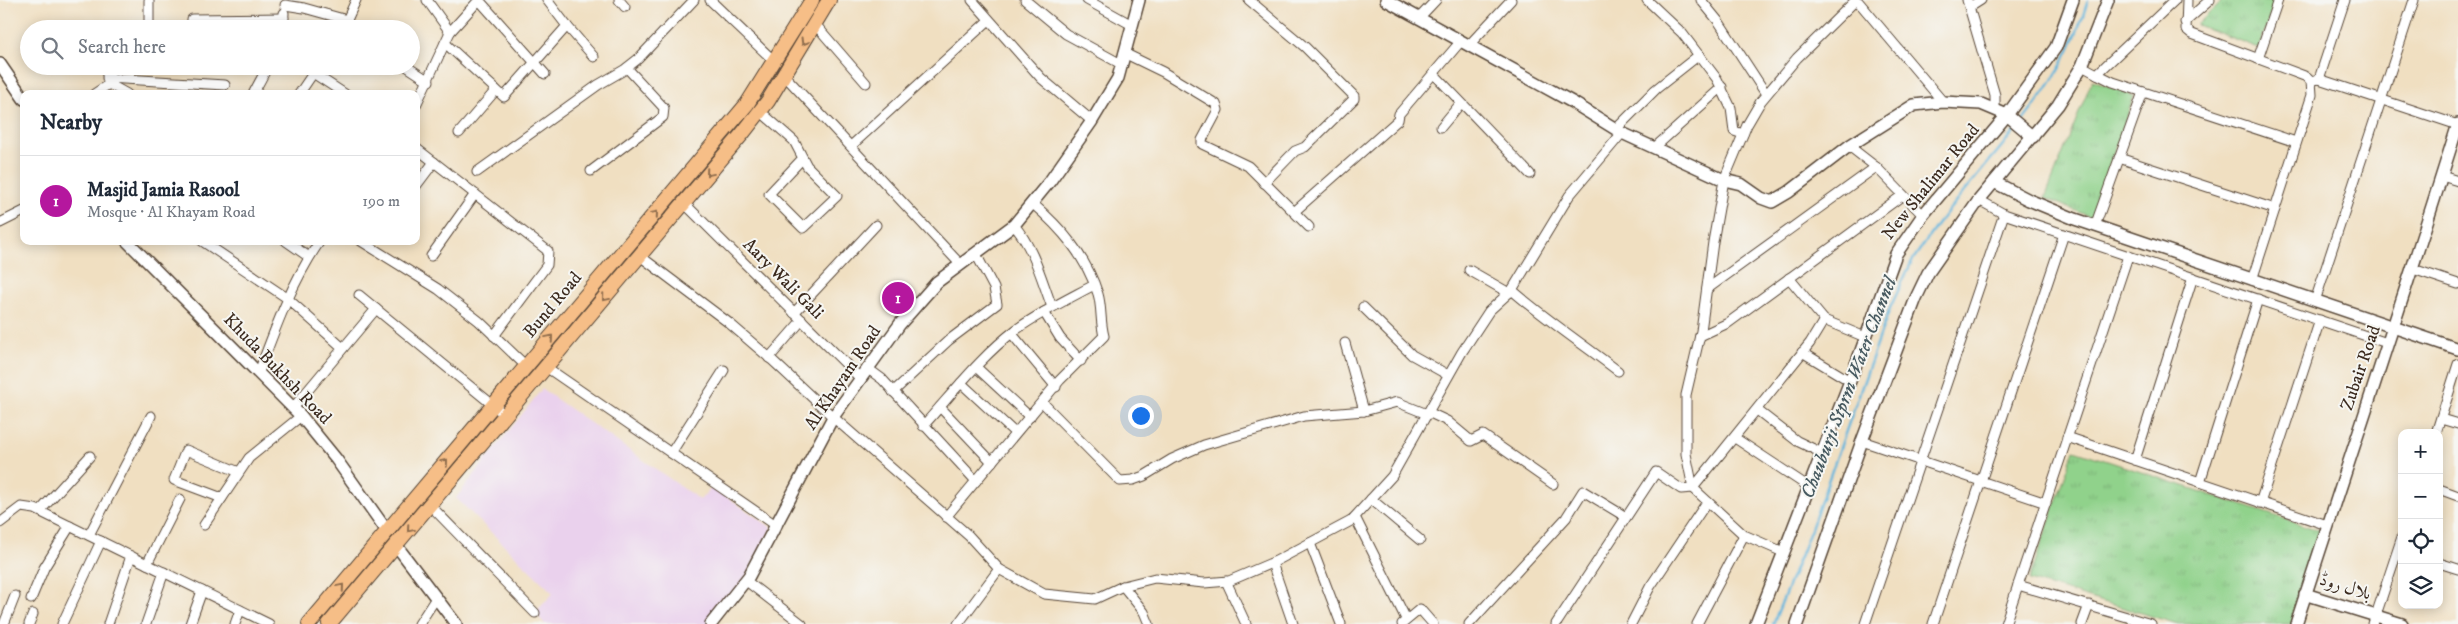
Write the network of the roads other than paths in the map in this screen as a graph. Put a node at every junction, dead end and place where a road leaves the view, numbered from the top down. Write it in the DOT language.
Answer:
graph roads {
  1 [pos="149,0"];
  2 [pos="354,0"];
  3 [pos="427,0"];
  4 [pos="547,0"];
  5 [pos="694,0"];
  6 [pos="710,0"];
  7 [pos="812,0"];
  8 [pos="829,0"];
  9 [pos="972,0"];
  10 [pos="1025,0"];
  11 [pos="1087,0"];
  12 [pos="1139,0"];
  13 [pos="1249,0"];
  14 [pos="1386,0"];
  15 [pos="1436,0"];
  16 [pos="1511,0"];
  17 [pos="1647,0"];
  18 [pos="1701,0"];
  19 [pos="1981,0"];
  20 [pos="2073,0"];
  21 [pos="2108,0"];
  22 [pos="2175,0"];
  23 [pos="2187,0"];
  24 [pos="2210,0"];
  25 [pos="2278,0"];
  26 [pos="2345,0"];
  27 [pos="2414,0"];
  28 [pos="1854,1"];
  29 [pos="285,3"];
  30 [pos="1969,4"];
  31 [pos="284,18"];
  32 [pos="1419,18"];
  33 [pos="149,20"];
  34 [pos="192,20"];
  35 [pos="331,20"];
  36 [pos="347,20"];
  37 [pos="989,20"];
  38 [pos="2186,22"];
  39 [pos="814,24"];
  40 [pos="1132,25"];
  41 [pos="567,26"];
  42 [pos="450,32"];
  43 [pos="445,43"];
  44 [pos="1465,43"];
  45 [pos="1699,54"];
  46 [pos="594,57"];
  47 [pos="1123,59"];
  48 [pos="2258,59"];
  49 [pos="774,61"];
  50 [pos="534,62"];
  51 [pos="0,64"];
  52 [pos="2082,66"];
  53 [pos="627,68"];
  54 [pos="545,74"];
  55 [pos="1434,74"];
  56 [pos="2097,74"];
  57 [pos="107,75"];
  58 [pos="263,75"];
  59 [pos="312,75"];
  60 [pos="322,75"];
  61 [pos="420,75"];
  62 [pos="784,75"];
  63 [pos="2315,80"];
  64 [pos="108,81"];
  65 [pos="429,81"];
  66 [pos="866,83"];
  67 [pos="224,85"];
  68 [pos="1722,87"];
  69 [pos="98,90"];
  70 [pos="121,90"];
  71 [pos="255,90"];
  72 [pos="302,90"];
  73 [pos="339,90"];
  74 [pos="496,90"];
  75 [pos="2143,92"];
  76 [pos="20,93"];
  77 [pos="1766,94"];
  78 [pos="420,98"];
  79 [pos="2381,100"];
  80 [pos="1943,102"];
  81 [pos="1461,103"];
  82 [pos="1995,110"];
  83 [pos="760,111"];
  84 [pos="2009,116"];
  85 [pos="1092,121"];
  86 [pos="2458,124"];
  87 [pos="1440,127"];
  88 [pos="1619,131"];
  89 [pos="459,133"];
  90 [pos="1743,134"];
  91 [pos="2030,134"];
  92 [pos="2296,142"];
  93 [pos="852,146"];
  94 [pos="1849,146"];
  95 [pos="1654,148"];
  96 [pos="420,151"];
  97 [pos="803,158"];
  98 [pos="2119,158"];
  99 [pos="434,162"];
  100 [pos="1876,167"];
  101 [pos="591,171"];
  102 [pos="477,172"];
  103 [pos="1530,174"];
  104 [pos="2442,176"];
  105 [pos="1724,180"];
  106 [pos="420,181"];
  107 [pos="2458,181"];
  108 [pos="1994,182"];
  109 [pos="1264,183"];
  110 [pos="474,194"];
  111 [pos="1903,195"];
  112 [pos="1979,200"];
  113 [pos="1032,202"];
  114 [pos="684,203"];
  115 [pos="2275,209"];
  116 [pos="1294,212"];
  117 [pos="20,213"];
  118 [pos="2004,214"];
  119 [pos="1923,215"];
  120 [pos="0,223"];
  121 [pos="876,225"];
  122 [pos="1014,225"];
  123 [pos="2095,226"];
  124 [pos="1309,227"];
  125 [pos="2064,234"];
  126 [pos="131,245"];
  127 [pos="208,245"];
  128 [pos="292,245"];
  129 [pos="317,245"];
  130 [pos="373,245"];
  131 [pos="976,254"];
  132 [pos="431,256"];
  133 [pos="640,256"];
  134 [pos="2128,256"];
  135 [pos="309,257"];
  136 [pos="961,265"];
  137 [pos="2413,269"];
  138 [pos="1469,270"];
  139 [pos="2193,277"];
  140 [pos="1789,278"];
  141 [pos="2252,280"];
  142 [pos="2458,284"];
  143 [pos="1094,285"];
  144 [pos="1707,290"];
  145 [pos="1510,291"];
  146 [pos="359,295"];
  147 [pos="287,298"];
  148 [pos="2258,299"];
  149 [pos="2315,301"];
  150 [pos="1052,307"];
  151 [pos="1363,307"];
  152 [pos="376,309"];
  153 [pos="1044,312"];
  154 [pos="794,313"];
  155 [pos="802,320"];
  156 [pos="1824,320"];
  157 [pos="2320,320"];
  158 [pos="2394,326"];
  159 [pos="1012,334"];
  160 [pos="494,336"];
  161 [pos="1700,336"];
  162 [pos="1865,337"];
  163 [pos="1345,342"];
  164 [pos="2387,343"];
  165 [pos="343,348"];
  166 [pos="2458,348"];
  167 [pos="1802,352"];
  168 [pos="769,358"];
  169 [pos="1081,361"];
  170 [pos="2458,364"];
  171 [pos="526,366"];
  172 [pos="546,367"];
  173 [pos="976,367"];
  174 [pos="724,370"];
  175 [pos="1618,371"];
  176 [pos="260,372"];
  177 [pos="864,373"];
  178 [pos="1448,375"];
  179 [pos="1850,381"];
  180 [pos="961,383"];
  181 [pos="1056,387"];
  182 [pos="893,392"];
  183 [pos="1043,403"];
  184 [pos="493,404"];
  185 [pos="940,406"];
  186 [pos="1756,410"];
  187 [pos="1364,411"];
  188 [pos="297,412"];
  189 [pos="1427,413"];
  190 [pos="505,415"];
  191 [pos="151,416"];
  192 [pos="833,417"];
  193 [pos="1030,417"];
  194 [pos="2441,419"];
  195 [pos="2458,424"];
  196 [pos="923,426"];
  197 [pos="2437,429"];
  198 [pos="1016,433"];
  199 [pos="2067,437"];
  200 [pos="1735,438"];
  201 [pos="1862,441"];
  202 [pos="671,453"];
  203 [pos="1822,453"];
  204 [pos="90,456"];
  205 [pos="1919,460"];
  206 [pos="2135,460"];
  207 [pos="992,462"];
  208 [pos="239,472"];
  209 [pos="976,481"];
  210 [pos="1981,482"];
  211 [pos="2200,482"];
  212 [pos="1553,484"];
  213 [pos="1809,487"];
  214 [pos="1693,488"];
  215 [pos="2443,490"];
  216 [pos="2458,496"];
  217 [pos="222,498"];
  218 [pos="180,499"];
  219 [pos="1371,499"];
  220 [pos="1706,502"];
  221 [pos="2046,503"];
  222 [pos="2260,503"];
  223 [pos="430,505"];
  224 [pos="40,511"];
  225 [pos="946,517"];
  226 [pos="1355,517"];
  227 [pos="1626,517"];
  228 [pos="0,523"];
  229 [pos="204,525"];
  230 [pos="2326,525"];
  231 [pos="70,526"];
  232 [pos="777,526"];
  233 [pos="387,531"];
  234 [pos="89,535"];
  235 [pos="1744,535"];
  236 [pos="1420,540"];
  237 [pos="101,541"];
  238 [pos="1310,543"];
  239 [pos="396,545"];
  240 [pos="1783,552"];
  241 [pos="2398,555"];
  242 [pos="131,556"];
  243 [pos="1272,563"];
  244 [pos="2443,563"];
  245 [pos="147,564"];
  246 [pos="999,569"];
  247 [pos="2458,569"];
  248 [pos="164,572"];
  249 [pos="745,580"];
  250 [pos="1226,581"];
  251 [pos="2018,584"];
  252 [pos="1123,586"];
  253 [pos="202,591"];
  254 [pos="2305,594"];
  255 [pos="14,596"];
  256 [pos="31,598"];
  257 [pos="436,598"];
  258 [pos="2089,605"];
  259 [pos="240,610"];
  260 [pos="535,613"];
  261 [pos="33,614"];
  262 [pos="2375,620"];
  263 [pos="962,622"];
  264 [pos="1404,622"];
  265 [pos="4,624"];
  266 [pos="30,624"];
  267 [pos="62,624"];
  268 [pos="108,624"];
  269 [pos="146,624"];
  270 [pos="190,624"];
  271 [pos="234,624"];
  272 [pos="269,624"];
  273 [pos="309,624"];
  274 [pos="329,624"];
  275 [pos="419,624"];
  276 [pos="456,624"];
  277 [pos="711,624"];
  278 [pos="802,624"];
  279 [pos="1149,624"];
  280 [pos="1246,624"];
  281 [pos="1293,624"];
  282 [pos="1341,624"];
  283 [pos="1433,624"];
  284 [pos="1469,624"];
  285 [pos="1556,624"];
  286 [pos="1631,624"];
  287 [pos="1697,624"];
  288 [pos="1756,624"];
  289 [pos="1797,624"];
  290 [pos="1865,624"];
  291 [pos="1933,624"];
  292 [pos="2005,624"];
  293 [pos="2082,624"];
  294 [pos="2151,624"];
  295 [pos="2296,624"];
  296 [pos="2402,624"];
  1 -- 33 [label="street"];
  2 -- 36 [label="street"];
  3 -- 42 [label="street"];
  4 -- 41 [label="street"];
  5 -- 53 [label="street"];
  6 -- 49 [label="street"];
  7 -- 49 [label="main road, Bund Road"];
  8 -- 39 [label="main road, Bund Road"];
  9 -- 37 [label="street"];
  10 -- 47 [label="street"];
  11 -- 40 [label="street"];
  12 -- 40 [label="street, Al Khayam Road"];
  13 -- 109 [label="street"];
  14 -- 32 [label="street"];
  15 -- 32 [label="street"];
  16 -- 44 [label="street"];
  17 -- 45 [label="street"];
  18 -- 77 [label="street"];
  19 -- 30 [label="street"];
  20 -- 84 [label="street, New Shalimar Road"];
  21 -- 52 [label="street"];
  22 -- 56 [label="street"];
  23 -- 38 [label="street"];
  24 -- 38 [label="street"];
  25 -- 48 [label="street"];
  26 -- 63 [label="street"];
  27 -- 79 [label="street"];
  28 -- 77 [label="street"];
  28 -- 80 [label="street"];
  29 -- 31 [label="street"];
  29 -- 35 [label="street"];
  30 -- 82 [label="street"];
  31 -- 34 [label="street"];
  32 -- 44 [label="street"];
  37 -- 85 [label="street"];
  37 -- 93 [label="street"];
  38 -- 48 [label="street"];
  39 -- 62 [label="main road, Bund Road, one-way"];
  39 -- 66 [label="street"];
  40 -- 47 [label="street, Al Khayam Road"];
  41 -- 46 [label="street"];
  41 -- 50 [label="street"];
  42 -- 43 [label="street"];
  42 -- 50 [label="street"];
  43 -- 65 [label="street"];
  43 -- 74 [label="street"];
  44 -- 55 [label="street"];
  44 -- 88 [label="street"];
  45 -- 68 [label="street"];
  45 -- 88 [label="street"];
  47 -- 85 [label="street, Al Khayam Road"];
  47 -- 109 [label="street"];
  48 -- 63 [label="street"];
  171 -- 49 [label="main road, Bund Road, one-way"];
  50 -- 54 [label="street"];
  50 -- 74 [label="street"];
  51 -- 76 [label="street"];
  52 -- 56 [label="street"];
  52 -- 91 [label="street"];
  53 -- 101 [label="street"];
  53 -- 102 [label="street"];
  55 -- 81 [label="street"];
  55 -- 116 [label="street"];
  56 -- 75 [label="street"];
  57 -- 64 [label="street"];
  58 -- 71 [label="street"];
  59 -- 72 [label="street"];
  60 -- 73 [label="street"];
  61 -- 65 [label="street"];
  62 -- 83 [label="main road, Bund Road"];
  62 -- 93 [label="street"];
  63 -- 79 [label="street"];
  63 -- 92 [label="street"];
  64 -- 67 [label="street"];
  64 -- 69 [label="street"];
  64 -- 70 [label="street"];
  65 -- 78 [label="street"];
  68 -- 90 [label="street"];
  68 -- 95 [label="street"];
  74 -- 89 [label="street"];
  75 -- 92 [label="street"];
  75 -- 98 [label="street"];
  77 -- 90 [label="street"];
  79 -- 86 [label="street"];
  79 -- 149 [label="street"];
  80 -- 82 [label="street"];
  80 -- 94 [label="street"];
  81 -- 87 [label="street"];
  81 -- 103 [label="street"];
  82 -- 84 [label="street"];
  83 -- 97 [label="street"];
  83 -- 114 [label="main road, Bund Road, one-way"];
  84 -- 91 [label="street"];
  84 -- 119 [label="street, New Shalimar Road"];
  85 -- 113 [label="street, Al Khayam Road"];
  86 -- 104 [label="street, Zubair Road"];
  88 -- 95 [label="street"];
  88 -- 145 [label="street"];
  90 -- 105 [label="street"];
  91 -- 108 [label="street"];
  92 -- 115 [label="street"];
  93 -- 136 [label="street"];
  94 -- 100 [label="street"];
  94 -- 105 [label="street"];
  95 -- 105 [label="street"];
  96 -- 99 [label="street"];
  97 -- 97 [label="street"];
  98 -- 115 [label="street"];
  98 -- 123 [label="street"];
  99 -- 106 [label="street"];
  99 -- 110 [label="street"];
  100 -- 111 [label="street"];
  100 -- 144 [label="street"];
  104 -- 107 [label="street"];
  104 -- 137 [label="street, Zubair Road"];
  105 -- 144 [label="street"];
  108 -- 112 [label="street"];
  108 -- 123 [label="street"];
  109 -- 116 [label="street"];
  110 -- 132 [label="street"];
  110 -- 160 [label="street"];
  111 -- 119 [label="street"];
  111 -- 140 [label="street"];
  112 -- 118 [label="street"];
  112 -- 201 [label="street"];
  113 -- 122 [label="street, Al Khayam Road"];
  113 -- 143 [label="street"];
  114 -- 133 [label="main road, Bund Road"];
  114 -- 154 [label="street, Aary Wali Gali"];
  115 -- 141 [label="street"];
  116 -- 124 [label="street"];
  117 -- 120 [label="street"];
  118 -- 125 [label="street"];
  118 -- 205 [label="street"];
  119 -- 162 [label="street, New Shalimar Road"];
  121 -- 154 [label="street"];
  122 -- 131 [label="street, Al Khayam Road"];
  122 -- 150 [label="street"];
  123 -- 141 [label="street"];
  125 -- 134 [label="street"];
  125 -- 210 [label="street"];
  126 -- 176 [label="street, Khuda Bukhsh Road"];
  127 -- 147 [label="street"];
  128 -- 135 [label="street"];
  129 -- 135 [label="street"];
  130 -- 160 [label="street"];
  131 -- 136 [label="street, Al Khayam Road"];
  131 -- 182 [label="street"];
  133 -- 168 [label="street"];
  133 -- 172 [label="main road, Bund Road, one-way"];
  134 -- 139 [label="street"];
  134 -- 199 [label="street"];
  135 -- 147 [label="street"];
  136 -- 177 [label="street, Al Khayam Road"];
  137 -- 142 [label="street"];
  137 -- 158 [label="street, Zubair Road"];
  138 -- 145 [label="street"];
  139 -- 148 [label="street"];
  139 -- 206 [label="street"];
  140 -- 156 [label="street"];
  140 -- 161 [label="street"];
  141 -- 149 [label="street"];
  143 -- 150 [label="street"];
  143 -- 169 [label="street"];
  144 -- 161 [label="street"];
  145 -- 175 [label="street"];
  145 -- 178 [label="street"];
  146 -- 152 [label="street"];
  147 -- 165 [label="street"];
  147 -- 176 [label="street"];
  148 -- 157 [label="street"];
  148 -- 211 [label="street"];
  149 -- 158 [label="street"];
  150 -- 153 [label="street"];
  151 -- 178 [label="street"];
  152 -- 165 [label="street"];
  152 -- 184 [label="street"];
  153 -- 159 [label="street"];
  153 -- 169 [label="street"];
  154 -- 155 [label="street, Aary Wali Gali"];
  155 -- 168 [label="street"];
  155 -- 177 [label="street, Aary Wali Gali"];
  156 -- 162 [label="street"];
  156 -- 167 [label="street"];
  157 -- 164 [label="street"];
  157 -- 222 [label="street"];
  158 -- 164 [label="street, Zubair Road"];
  158 -- 166 [label="street"];
  159 -- 173 [label="street"];
  159 -- 181 [label="street"];
  160 -- 171 [label="street"];
  161 -- 214 [label="street"];
  162 -- 179 [label="street, New Shalimar Road"];
  163 -- 187 [label="street"];
  164 -- 230 [label="street, Zubair Road"];
  165 -- 188 [label="street"];
  167 -- 179 [label="street"];
  167 -- 186 [label="street"];
  168 -- 192 [label="street"];
  169 -- 181 [label="street"];
  170 -- 194 [label="street"];
  171 -- 184 [label="main road, Bund Road"];
  172 -- 190 [label="main road, Bund Road"];
  172 -- 202 [label="street"];
  173 -- 180 [label="street"];
  173 -- 193 [label="street"];
  174 -- 202 [label="street"];
  176 -- 188 [label="street, Khuda Bukhsh Road"];
  177 -- 182 [label="street, Aary Wali Gali"];
  177 -- 192 [label="street, Al Khayam Road"];
  178 -- 189 [label="street"];
  179 -- 203 [label="street, New Shalimar Road"];
  180 -- 185 [label="street"];
  180 -- 198 [label="street"];
  181 -- 183 [label="street"];
  182 -- 196 [label="street, Aary Wali Gali"];
  183 -- 187 [label="street"];
  183 -- 193 [label="street"];
  184 -- 190 [label="street"];
  233 -- 184 [label="main road, Bund Road, one-way"];
  185 -- 196 [label="street"];
  185 -- 207 [label="street"];
  186 -- 200 [label="street"];
  186 -- 203 [label="street"];
  187 -- 189 [label="street"];
  188 -- 208 [label="street"];
  188 -- 233 [label="street, Khuda Bukhsh Road"];
  189 -- 212 [label="street"];
  189 -- 219 [label="street"];
  190 -- 223 [label="main road, Bund Road"];
  191 -- 234 [label="street"];
  192 -- 225 [label="street"];
  192 -- 232 [label="street, Al Khayam Road"];
  193 -- 198 [label="street"];
  194 -- 195 [label="street"];
  194 -- 197 [label="street"];
  196 -- 209 [label="street, Aary Wali Gali"];
  198 -- 207 [label="street"];
  199 -- 206 [label="street"];
  199 -- 221 [label="street"];
  200 -- 213 [label="street"];
  200 -- 214 [label="street"];
  201 -- 205 [label="street"];
  201 -- 289 [label="street"];
  202 -- 232 [label="street"];
  203 -- 213 [label="street, New Shalimar Road"];
  204 -- 224 [label="street"];
  205 -- 210 [label="street"];
  205 -- 290 [label="street"];
  206 -- 211 [label="street"];
  207 -- 209 [label="street"];
  208 -- 217 [label="street"];
  208 -- 217 [label="street"];
  209 -- 225 [label="street"];
  210 -- 221 [label="street"];
  210 -- 291 [label="street"];
  211 -- 222 [label="street"];
  213 -- 240 [label="street, New Shalimar Road"];
  214 -- 220 [label="street"];
  214 -- 227 [label="street"];
  215 -- 216 [label="street"];
  217 -- 229 [label="street"];
  218 -- 245 [label="street"];
  219 -- 226 [label="street"];
  219 -- 236 [label="street"];
  220 -- 235 [label="street"];
  220 -- 286 [label="street"];
  221 -- 251 [label="street"];
  222 -- 230 [label="street"];
  223 -- 239 [label="main road, Bund Road, one-way"];
  223 -- 260 [label="street"];
  224 -- 228 [label="street"];
  224 -- 231 [label="street"];
  225 -- 246 [label="street"];
  226 -- 238 [label="street"];
  226 -- 264 [label="street"];
  227 -- 284 [label="street"];
  227 -- 285 [label="street"];
  230 -- 254 [label="street, Zubair Road"];
  231 -- 234 [label="street"];
  231 -- 256 [label="street"];
  232 -- 249 [label="street, Al Khayam Road"];
  273 -- 233 [label="main road, Bund Road, one-way"];
  234 -- 237 [label="street"];
  235 -- 240 [label="street"];
  235 -- 287 [label="street"];
  237 -- 242 [label="street"];
  237 -- 267 [label="street"];
  238 -- 243 [label="street"];
  238 -- 282 [label="street"];
  239 -- 257 [label="street"];
  239 -- 274 [label="main road, Bund Road"];
  240 -- 288 [label="street, New Shalimar Road"];
  241 -- 262 [label="street"];
  242 -- 245 [label="street"];
  242 -- 268 [label="street"];
  243 -- 250 [label="street"];
  243 -- 281 [label="street"];
  244 -- 247 [label="street"];
  245 -- 248 [label="street"];
  246 -- 252 [label="street"];
  246 -- 263 [label="street"];
  248 -- 253 [label="street"];
  248 -- 269 [label="street"];
  249 -- 277 [label="street, Al Khayam Road"];
  249 -- 278 [label="street"];
  250 -- 252 [label="street"];
  250 -- 280 [label="street"];
  251 -- 258 [label="street"];
  251 -- 292 [label="street"];
  252 -- 279 [label="street"];
  253 -- 259 [label="street"];
  253 -- 270 [label="street"];
  254 -- 262 [label="street, بلال روڈ"];
  254 -- 295 [label="street, Zubair Road"];
  255 -- 265 [label="street"];
  257 -- 275 [label="street"];
  257 -- 276 [label="street"];
  258 -- 293 [label="street"];
  258 -- 294 [label="street"];
  259 -- 271 [label="street"];
  259 -- 272 [label="street"];
  261 -- 266 [label="street"];
  262 -- 296 [label="street, بلال روڈ"];
  264 -- 283 [label="street"];
}
